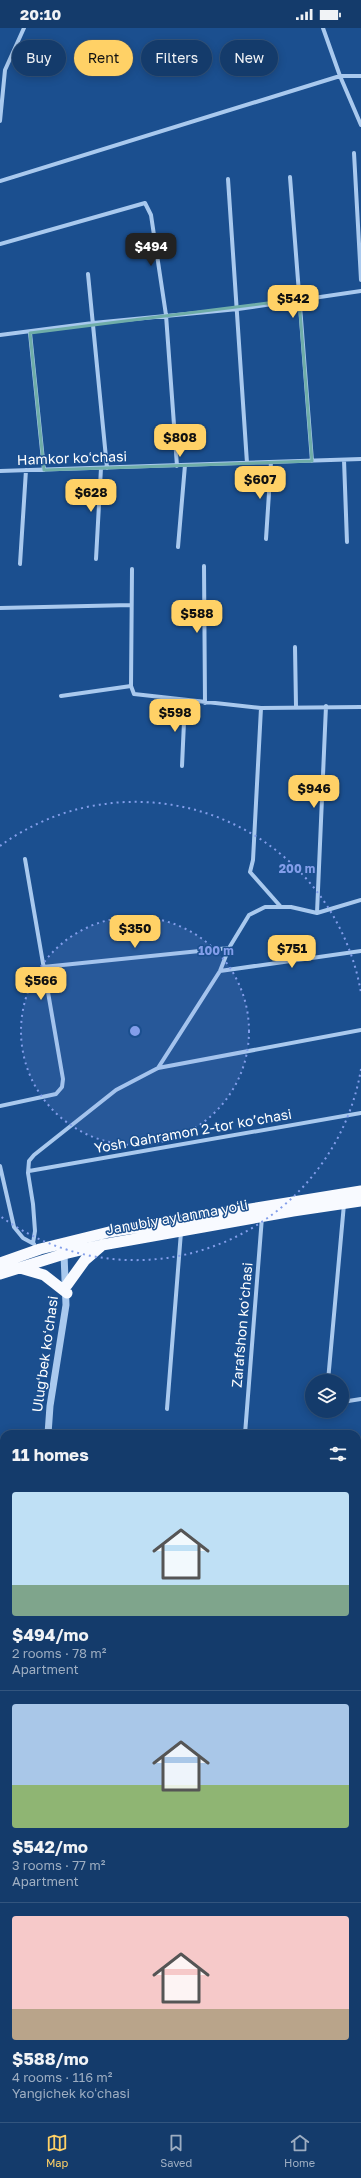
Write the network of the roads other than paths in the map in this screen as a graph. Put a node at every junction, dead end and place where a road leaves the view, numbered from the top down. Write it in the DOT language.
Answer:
graph roads {
  1 [pos="24,28"];
  2 [pos="323,28"];
  3 [pos="340,76"];
  4 [pos="361,76"];
  5 [pos="0,121"];
  6 [pos="361,125"];
  7 [pos="354,153"];
  8 [pos="290,177"];
  9 [pos="228,178"];
  10 [pos="0,181"];
  11 [pos="0,244"];
  12 [pos="88,274"];
  13 [pos="361,280"];
  14 [pos="361,291"];
  15 [pos="299,298"];
  16 [pos="238,309"];
  17 [pos="166,315"];
  18 [pos="93,323"];
  19 [pos="30,333"];
  20 [pos="0,335"];
  21 [pos="361,459"];
  22 [pos="344,460"];
  23 [pos="312,461"];
  24 [pos="271,462"];
  25 [pos="247,463"];
  26 [pos="177,466"];
  27 [pos="185,466"];
  28 [pos="101,468"];
  29 [pos="107,468"];
  30 [pos="26,470"];
  31 [pos="44,470"];
  32 [pos="0,471"];
  33 [pos="266,539"];
  34 [pos="346,542"];
  35 [pos="178,548"];
  36 [pos="96,560"];
  37 [pos="20,564"];
  38 [pos="204,566"];
  39 [pos="132,569"];
  40 [pos="131,605"];
  41 [pos="0,608"];
  42 [pos="295,647"];
  43 [pos="131,686"];
  44 [pos="61,696"];
  45 [pos="185,700"];
  46 [pos="205,703"];
  47 [pos="296,706"];
  48 [pos="326,706"];
  49 [pos="361,707"];
  50 [pos="261,708"];
  51 [pos="182,766"];
  52 [pos="25,859"];
  53 [pos="361,900"];
  54 [pos="281,907"];
  55 [pos="317,913"];
  56 [pos="229,948"];
  57 [pos="361,951"];
  58 [pos="43,967"];
  59 [pos="220,971"];
  60 [pos="361,1030"];
  61 [pos="158,1068"];
  62 [pos="0,1106"];
  63 [pos="361,1113"];
  64 [pos="0,1166"];
  65 [pos="29,1171"];
  66 [pos="361,1191"];
  67 [pos="361,1201"];
  68 [pos="344,1204"];
  69 [pos="262,1217"];
  70 [pos="181,1232"];
  71 [pos="102,1245"];
  72 [pos="36,1246"];
  73 [pos="64,1254"];
  74 [pos="0,1263"];
  75 [pos="20,1268"];
  76 [pos="0,1274"];
  77 [pos="67,1289"];
  78 [pos="329,1374"];
  79 [pos="361,1399"];
  80 [pos="349,1401"];
  81 [pos="167,1409"];
  82 [pos="48,1430"];
  83 [pos="244,1430"];
  1 -- 5 [label="street"];
  2 -- 3 [label="street"];
  3 -- 4 [label="street"];
  3 -- 6 [label="street"];
  3 -- 10 [label="street"];
  7 -- 13 [label="street"];
  8 -- 15 [label="street"];
  9 -- 16 [label="street"];
  11 -- 17 [label="street"];
  12 -- 18 [label="street"];
  14 -- 15 [label="street"];
  15 -- 16 [label="street"];
  15 -- 23 [label="street"];
  16 -- 17 [label="street"];
  16 -- 25 [label="street"];
  17 -- 18 [label="street"];
  17 -- 26 [label="street"];
  18 -- 19 [label="street"];
  18 -- 29 [label="street"];
  19 -- 20 [label="street"];
  19 -- 31 [label="street"];
  21 -- 22 [label="street, Hamkor koʻchasi"];
  22 -- 23 [label="street, Hamkor koʻchasi"];
  22 -- 34 [label="street"];
  23 -- 24 [label="street, Hamkor koʻchasi"];
  24 -- 25 [label="street, Hamkor koʻchasi"];
  24 -- 33 [label="street"];
  25 -- 27 [label="street, Hamkor koʻchasi"];
  26 -- 27 [label="street, Hamkor koʻchasi"];
  26 -- 29 [label="street, Hamkor koʻchasi"];
  27 -- 35 [label="street"];
  28 -- 29 [label="street, Hamkor koʻchasi"];
  28 -- 31 [label="street, Hamkor koʻchasi"];
  28 -- 36 [label="street"];
  30 -- 31 [label="street, Hamkor koʻchasi"];
  30 -- 32 [label="street, Hamkor koʻchasi"];
  30 -- 37 [label="street"];
  38 -- 46 [label="street"];
  39 -- 40 [label="street"];
  40 -- 41 [label="street"];
  40 -- 43 [label="street"];
  42 -- 47 [label="street"];
  43 -- 44 [label="street"];
  43 -- 45 [label="street"];
  45 -- 46 [label="street"];
  45 -- 51 [label="street"];
  46 -- 50 [label="street"];
  47 -- 48 [label="street"];
  47 -- 50 [label="street"];
  48 -- 49 [label="street"];
  48 -- 55 [label="street"];
  50 -- 54 [label="street"];
  52 -- 58 [label="street"];
  53 -- 55 [label="street"];
  54 -- 55 [label="street"];
  54 -- 56 [label="street"];
  56 -- 58 [label="street"];
  56 -- 59 [label="street"];
  57 -- 59 [label="street"];
  58 -- 62 [label="street"];
  59 -- 61 [label="street"];
  60 -- 61 [label="street"];
  61 -- 65 [label="street"];
  63 -- 65 [label="street, Yosh Qahramon 2-tor koʼchasi"];
  64 -- 72 [label="street"];
  65 -- 72 [label="street"];
  66 -- 72 [label="highway, Janubiy aylanma yoʻli"];
  67 -- 68 [label="highway, Janubiy aylanma yoʻli"];
  68 -- 69 [label="highway, Janubiy aylanma yoʻli"];
  68 -- 78 [label="street"];
  69 -- 70 [label="highway, Janubiy aylanma yoʻli"];
  69 -- 83 [label="street, Zarafshon koʻchasi"];
  70 -- 71 [label="highway, Janubiy aylanma yoʻli"];
  70 -- 81 [label="street"];
  71 -- 73 [label="highway, Janubiy aylanma yoʻli"];
  71 -- 77 [label="highway"];
  72 -- 74 [label="highway, Janubiy aylanma yoʻli"];
  73 -- 75 [label="highway, Janubiy aylanma yoʻli"];
  73 -- 77 [label="street, Ulugʻbek koʻchasi"];
  75 -- 76 [label="highway, Janubiy aylanma yoʻli"];
  75 -- 77 [label="highway"];
  77 -- 82 [label="street, Ulugʻbek koʻchasi"];
  79 -- 80 [label="street"];
}
